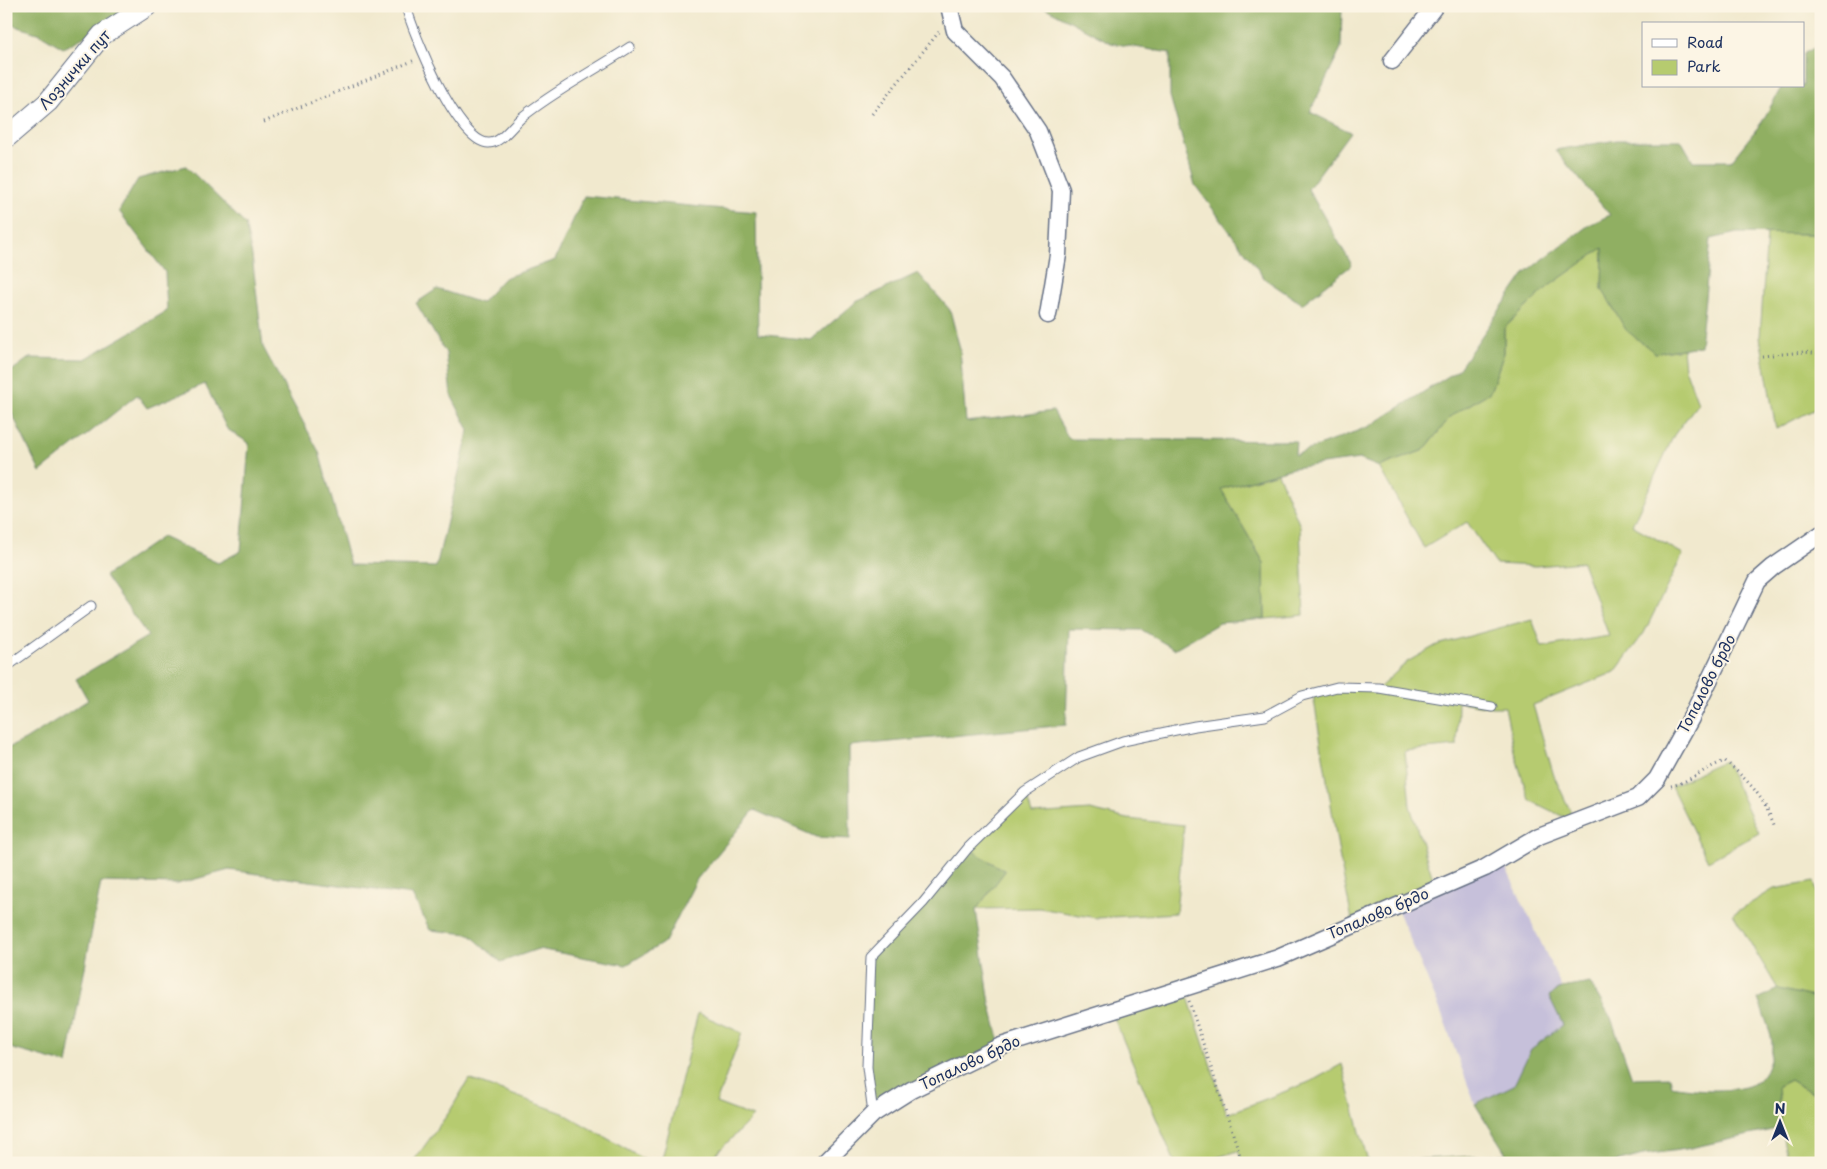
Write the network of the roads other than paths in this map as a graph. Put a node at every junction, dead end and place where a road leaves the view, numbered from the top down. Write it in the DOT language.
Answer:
graph roads {
  1 [pos="147,6"];
  2 [pos="406,6"];
  3 [pos="1435,6"];
  4 [pos="951,11"];
  5 [pos="630,47"];
  6 [pos="1392,61"];
  7 [pos="6,138"];
  8 [pos="1048,315"];
  9 [pos="1821,534"];
  10 [pos="91,606"];
  11 [pos="6,668"];
  12 [pos="1492,707"];
  13 [pos="872,1114"];
  14 [pos="824,1163"];
  1 -- 7 [label="street, Лознички пут"];
  2 -- 5 [label="lane"];
  3 -- 6 [label="street"];
  4 -- 8 [label="street"];
  9 -- 13 [label="street, Топалово брдо"];
  10 -- 11 [label="lane"];
  12 -- 13 [label="lane"];
  13 -- 14 [label="street, Топалово брдо"];
}
